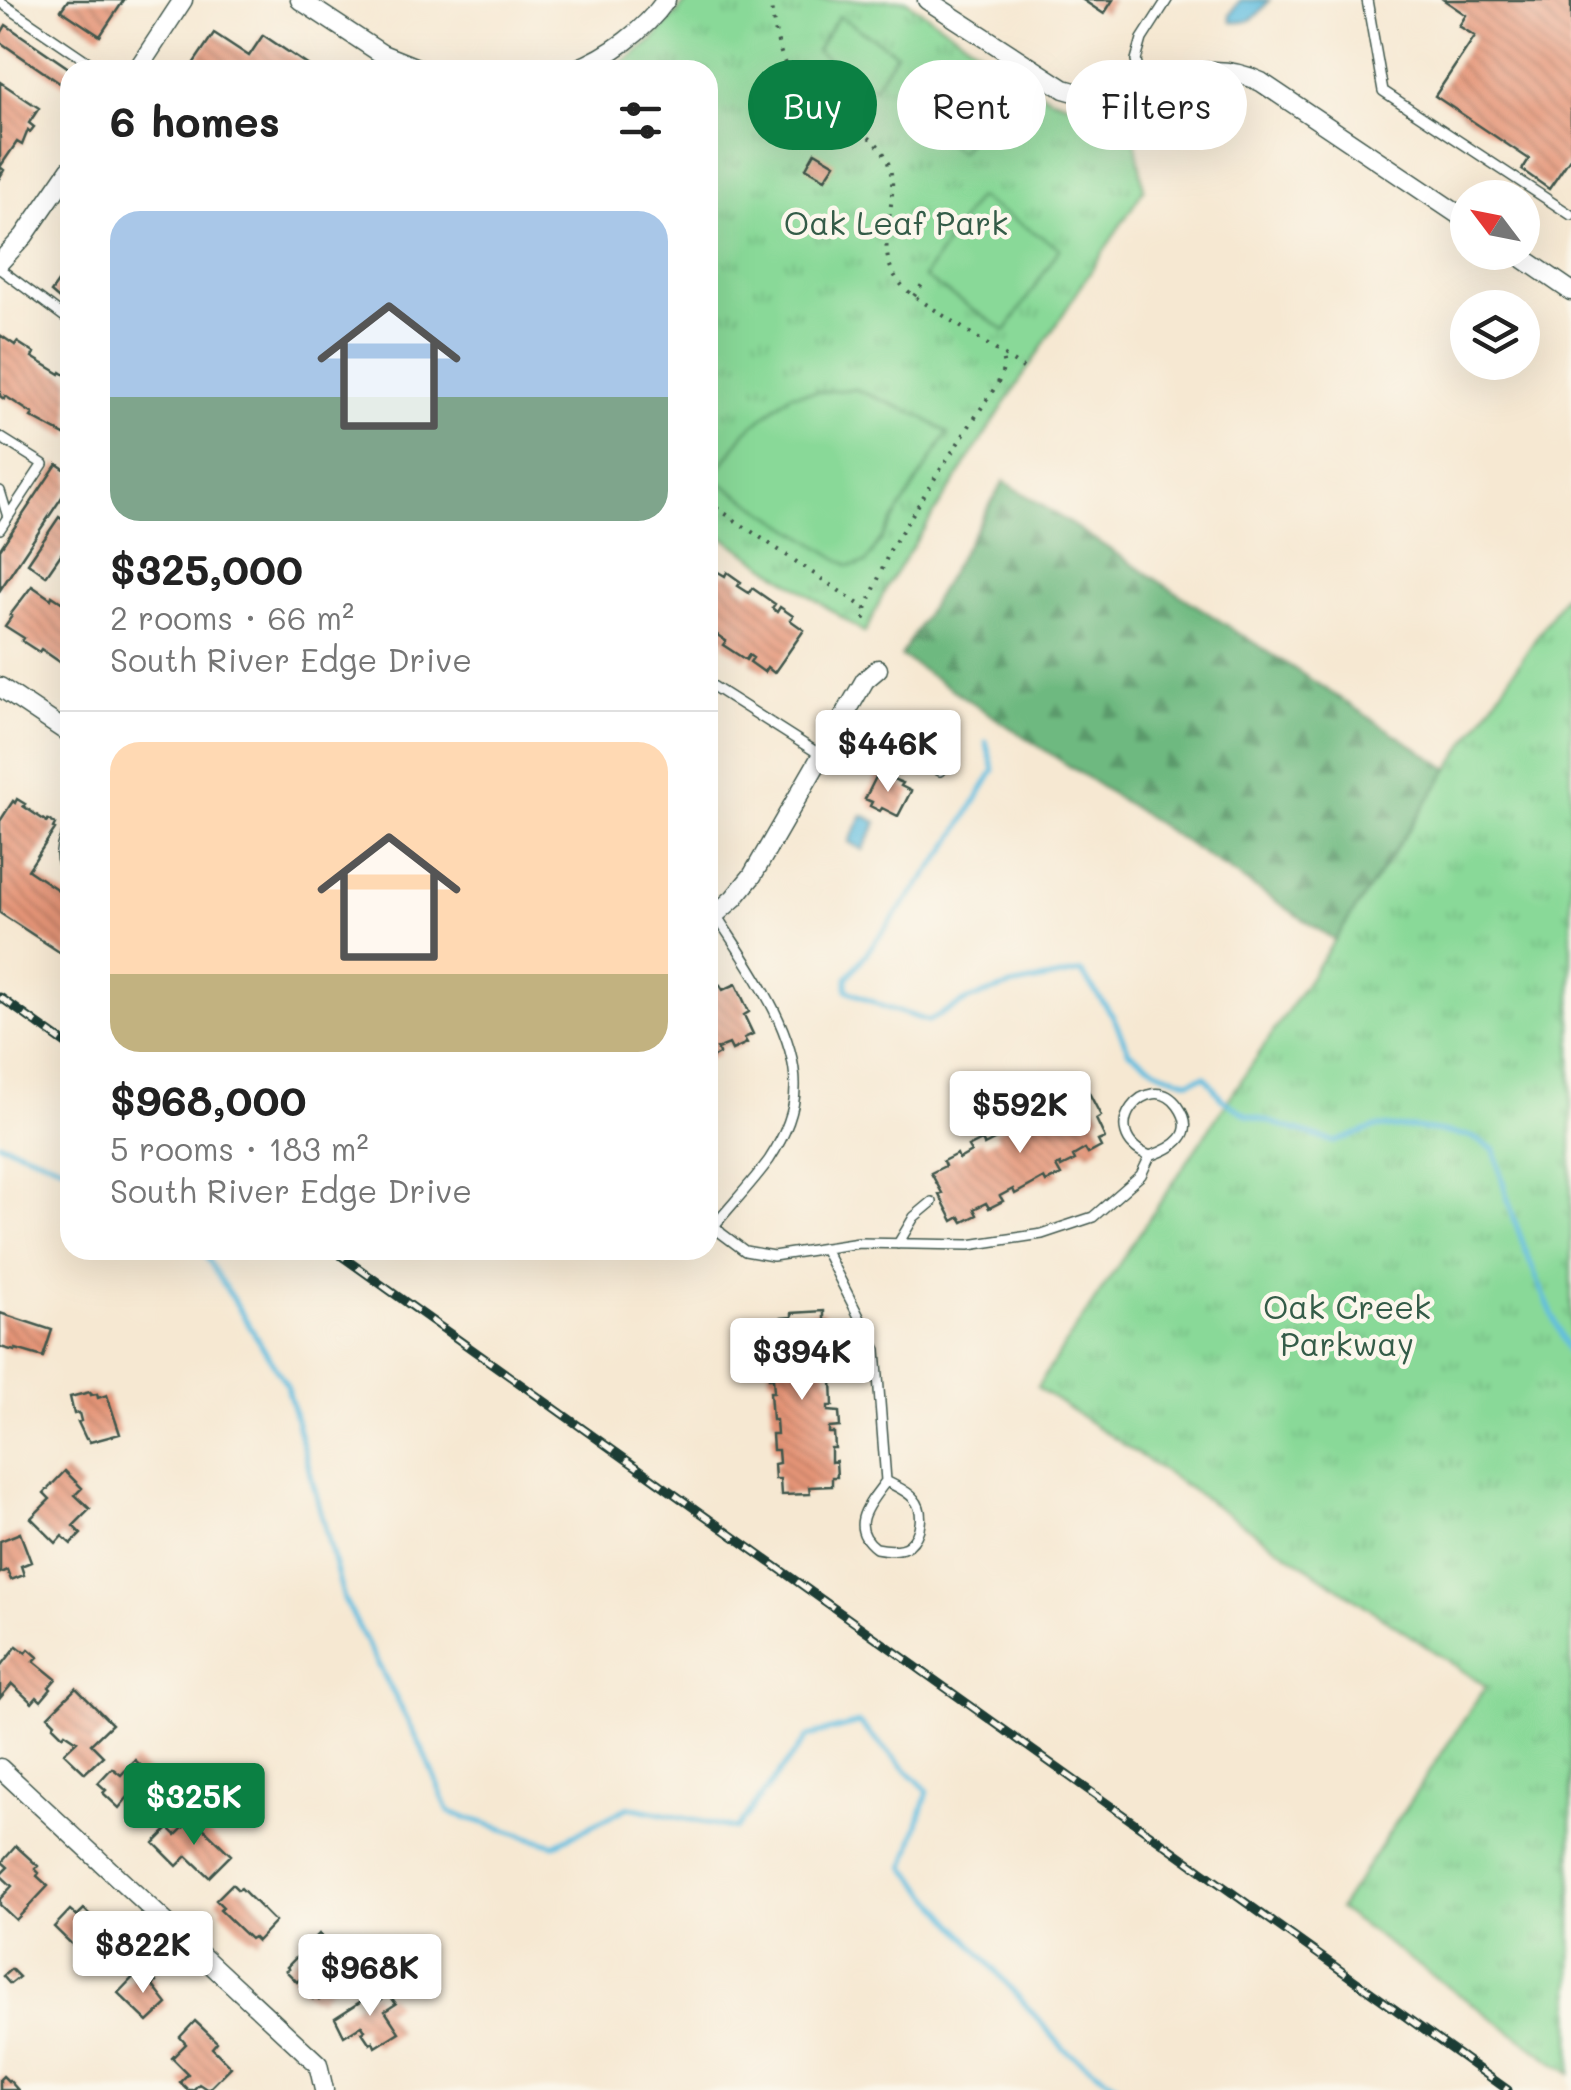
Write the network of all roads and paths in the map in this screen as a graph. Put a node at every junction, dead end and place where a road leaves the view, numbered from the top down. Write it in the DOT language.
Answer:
graph roads {
  1 [pos="183,0"];
  2 [pos="300,0"];
  3 [pos="666,0"];
  4 [pos="770,0"];
  5 [pos="927,0"];
  6 [pos="1167,0"];
  7 [pos="1367,0"];
  8 [pos="0,2"];
  9 [pos="85,60"];
  10 [pos="144,60"];
  11 [pos="394,60"];
  12 [pos="595,60"];
  13 [pos="1136,60"];
  14 [pos="1247,75"];
  15 [pos="1066,89"];
  16 [pos="60,183"];
  17 [pos="1450,209"];
  18 [pos="1571,214"];
  19 [pos="0,266"];
  20 [pos="1540,270"];
  21 [pos="926,279"];
  22 [pos="1571,291"];
  23 [pos="914,296"];
  24 [pos="60,312"];
  25 [pos="1000,352"];
  26 [pos="1023,368"];
  27 [pos="0,437"];
  28 [pos="0,492"];
  29 [pos="718,509"];
  30 [pos="8,517"];
  31 [pos="0,529"];
  32 [pos="866,609"];
  33 [pos="860,626"];
  34 [pos="878,669"];
  35 [pos="0,687"];
  36 [pos="718,689"];
  37 [pos="842,718"];
  38 [pos="60,727"];
  39 [pos="821,755"];
  40 [pos="940,771"];
  41 [pos="718,913"];
  42 [pos="718,927"];
  43 [pos="1150,1156"];
  44 [pos="932,1202"];
  45 [pos="718,1214"];
  46 [pos="718,1230"];
  47 [pos="898,1244"];
  48 [pos="824,1248"];
  49 [pos="886,1482"];
  50 [pos="0,1768"];
  51 [pos="324,2090"];
  1 -- 10 [label="street"];
  2 -- 11 [label="street"];
  3 -- 12 [label="street"];
  4 -- 23 [label="path"];
  5 -- 15 [label="street"];
  6 -- 13 [label="lane"];
  7 -- 18 [label="lane"];
  8 -- 9 [label="lane"];
  14 -- 17 [label="street"];
  16 -- 19 [label="street"];
  19 -- 24 [label="lane"];
  20 -- 22 [label="street"];
  21 -- 23 [label="path"];
  23 -- 25 [label="path"];
  25 -- 26 [label="path"];
  25 -- 32 [label="path"];
  27 -- 30 [label="lane"];
  28 -- 30 [label="lane"];
  29 -- 32 [label="path"];
  30 -- 31 [label="lane"];
  32 -- 33 [label="path"];
  34 -- 37 [label="street"];
  35 -- 38 [label="street"];
  36 -- 39 [label="lane"];
  37 -- 39 [label="street"];
  37 -- 40 [label="lane"];
  39 -- 41 [label="street"];
  42 -- 45 [label="lane"];
  43 -- 43 [label="lane"];
  43 -- 47 [label="lane"];
  44 -- 47 [label="lane"];
  46 -- 48 [label="lane"];
  47 -- 48 [label="lane"];
  48 -- 49 [label="lane"];
  49 -- 49 [label="lane"];
  50 -- 51 [label="street"];
}
